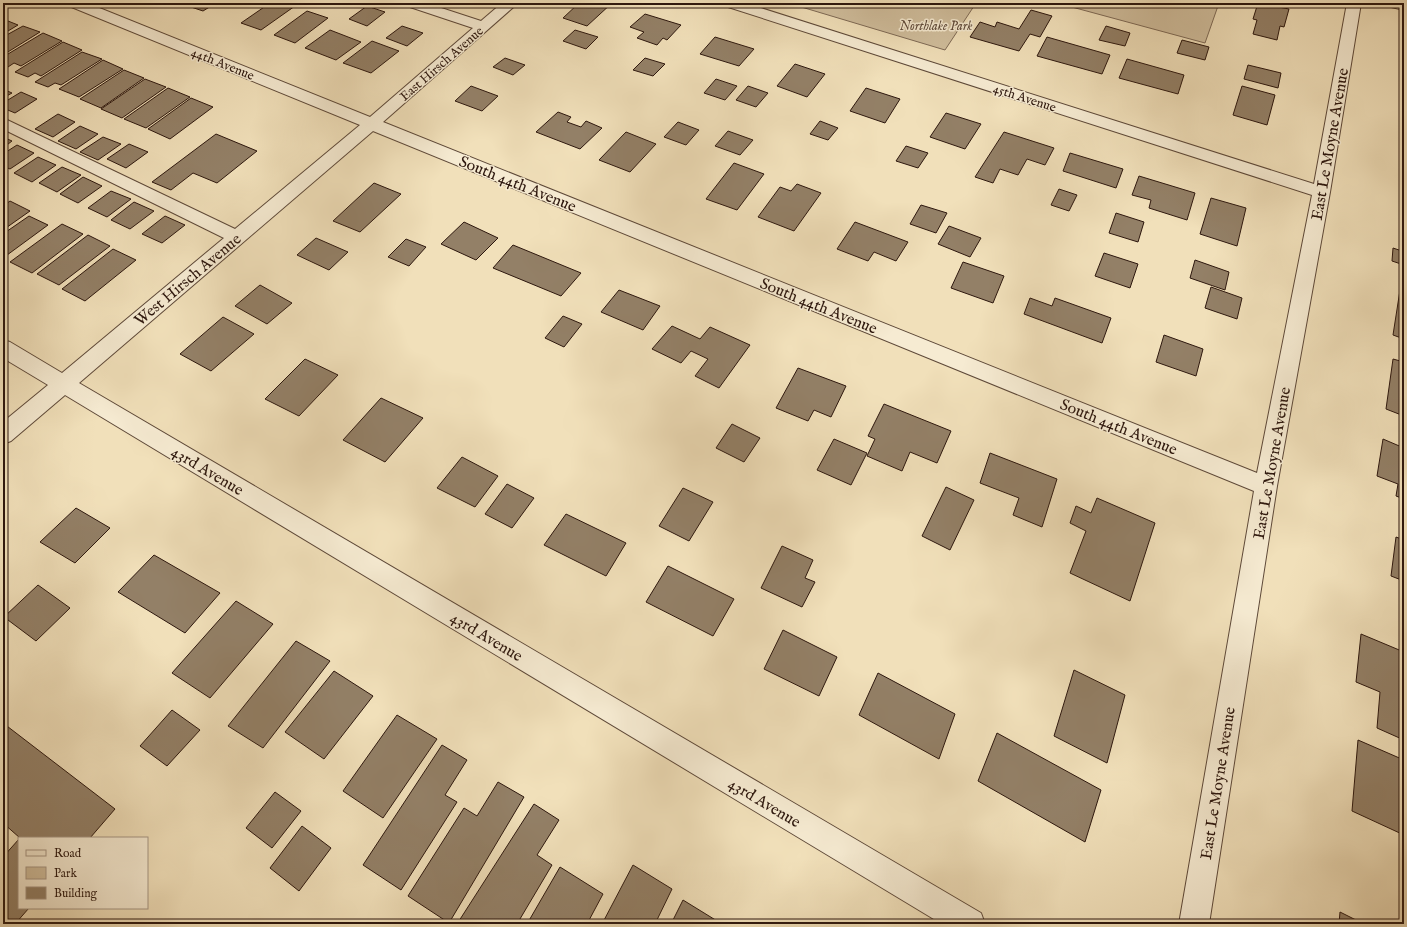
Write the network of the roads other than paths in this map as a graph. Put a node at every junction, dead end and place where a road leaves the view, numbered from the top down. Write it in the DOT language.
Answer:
graph roads {
  1 [pos="74,3"];
  2 [pos="412,3"];
  3 [pos="511,3"];
  4 [pos="730,3"];
  5 [pos="1354,3"];
  6 [pos="1392,3"];
  7 [pos="1404,6"];
  8 [pos="483,28"];
  9 [pos="3,123"];
  10 [pos="371,124"];
  11 [pos="1321,192"];
  12 [pos="237,237"];
  13 [pos="3,348"];
  14 [pos="64,384"];
  15 [pos="3,435"];
  16 [pos="1266,486"];
  17 [pos="970,924"];
  18 [pos="1194,924"];
  1 -- 10 [label="street, 44th Avenue"];
  2 -- 8 [label="street"];
  3 -- 8 [label="street, East Hirsch Avenue"];
  4 -- 11 [label="street, 45th Avenue"];
  5 -- 11 [label="street, East Le Moyne Avenue"];
  6 -- 7 [label="street"];
  8 -- 10 [label="street, East Hirsch Avenue"];
  9 -- 12 [label="street"];
  10 -- 12 [label="street, West Hirsch Avenue"];
  10 -- 16 [label="street, South 44th Avenue"];
  11 -- 16 [label="street, East Le Moyne Avenue"];
  12 -- 14 [label="street, West Hirsch Avenue"];
  13 -- 14 [label="street, 43rd Avenue"];
  14 -- 15 [label="street, West Hirsch Avenue"];
  14 -- 17 [label="street, 43rd Avenue"];
  16 -- 18 [label="street, East Le Moyne Avenue"];
}
